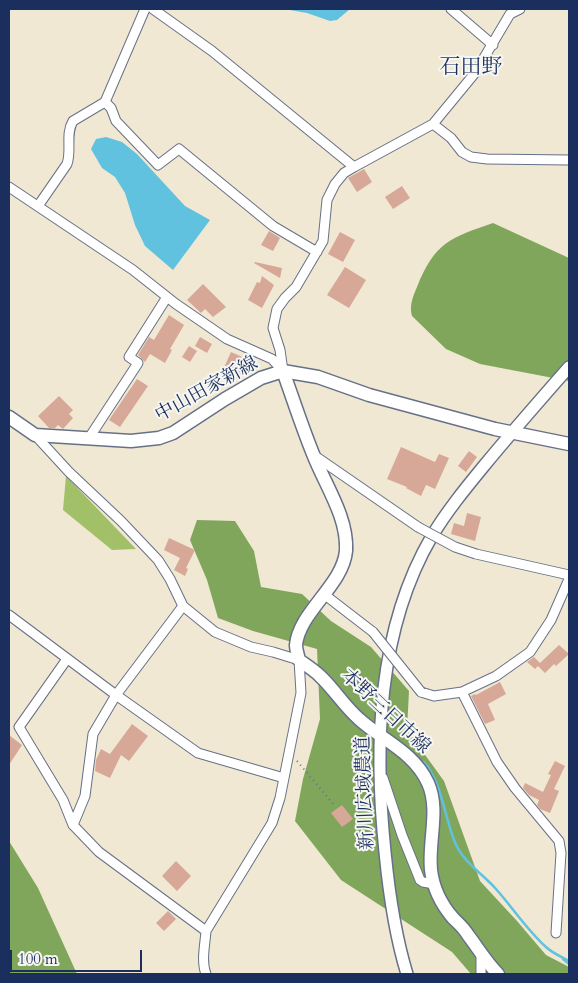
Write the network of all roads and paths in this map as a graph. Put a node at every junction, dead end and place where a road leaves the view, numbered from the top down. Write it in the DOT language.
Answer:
graph roads {
  1 [pos="145,9"];
  2 [pos="153,9"];
  3 [pos="451,9"];
  4 [pos="520,9"];
  5 [pos="493,45"];
  6 [pos="105,102"];
  7 [pos="433,124"];
  8 [pos="569,160"];
  9 [pos="354,167"];
  10 [pos="9,187"];
  11 [pos="38,206"];
  12 [pos="317,252"];
  13 [pos="167,296"];
  14 [pos="569,367"];
  15 [pos="283,371"];
  16 [pos="9,417"];
  17 [pos="511,433"];
  18 [pos="35,434"];
  19 [pos="89,438"];
  20 [pos="569,444"];
  21 [pos="313,455"];
  22 [pos="569,577"];
  23 [pos="325,595"];
  24 [pos="183,606"];
  25 [pos="9,616"];
  26 [pos="67,659"];
  27 [pos="299,660"];
  28 [pos="462,692"];
  29 [pos="116,696"];
  30 [pos="380,736"];
  31 [pos="289,752"];
  32 [pos="380,771"];
  33 [pos="284,778"];
  34 [pos="335,806"];
  35 [pos="73,825"];
  36 [pos="434,884"];
  37 [pos="206,931"];
  38 [pos="556,933"];
  39 [pos="481,954"];
  40 [pos="206,974"];
  41 [pos="407,974"];
  42 [pos="481,974"];
  43 [pos="498,974"];
  1 -- 6 [label="street"];
  2 -- 9 [label="street"];
  3 -- 5 [label="street"];
  4 -- 5 [label="street"];
  5 -- 7 [label="street"];
  6 -- 11 [label="street"];
  6 -- 12 [label="street"];
  7 -- 8 [label="street"];
  7 -- 9 [label="street"];
  9 -- 12 [label="street"];
  10 -- 11 [label="street"];
  11 -- 13 [label="street"];
  12 -- 15 [label="street"];
  13 -- 15 [label="street"];
  13 -- 19 [label="street"];
  14 -- 17 [label="street, 新川広域農道"];
  15 -- 17 [label="main road, 中山田家新線"];
  15 -- 19 [label="main road, 中山田家新線"];
  15 -- 21 [label="main road"];
  16 -- 18 [label="main road, 中山田家新線"];
  17 -- 20 [label="main road, 中山田家新線"];
  17 -- 30 [label="street, 新川広域農道"];
  18 -- 19 [label="main road, 中山田家新線"];
  18 -- 24 [label="street"];
  21 -- 22 [label="street, bridge"];
  21 -- 23 [label="main road"];
  22 -- 28 [label="street"];
  23 -- 27 [label="main road"];
  23 -- 28 [label="street, bridge"];
  24 -- 27 [label="street"];
  24 -- 29 [label="street"];
  25 -- 26 [label="street"];
  26 -- 29 [label="street"];
  26 -- 35 [label="street"];
  27 -- 30 [label="main road, 本野三日市線"];
  27 -- 31 [label="street"];
  28 -- 38 [label="street"];
  29 -- 33 [label="street"];
  29 -- 35 [label="street"];
  30 -- 32 [label="street, 新川広域農道"];
  30 -- 36 [label="main road, 本野三日市線"];
  31 -- 33 [label="street"];
  31 -- 34 [label="path"];
  32 -- 36 [label="street"];
  32 -- 41 [label="street, 新川広域農道"];
  33 -- 37 [label="street"];
  35 -- 37 [label="street"];
  36 -- 39 [label="main road, 本野三日市線"];
  37 -- 40 [label="street"];
  39 -- 42 [label="street"];
  39 -- 43 [label="main road, 本野三日市線"];
}
